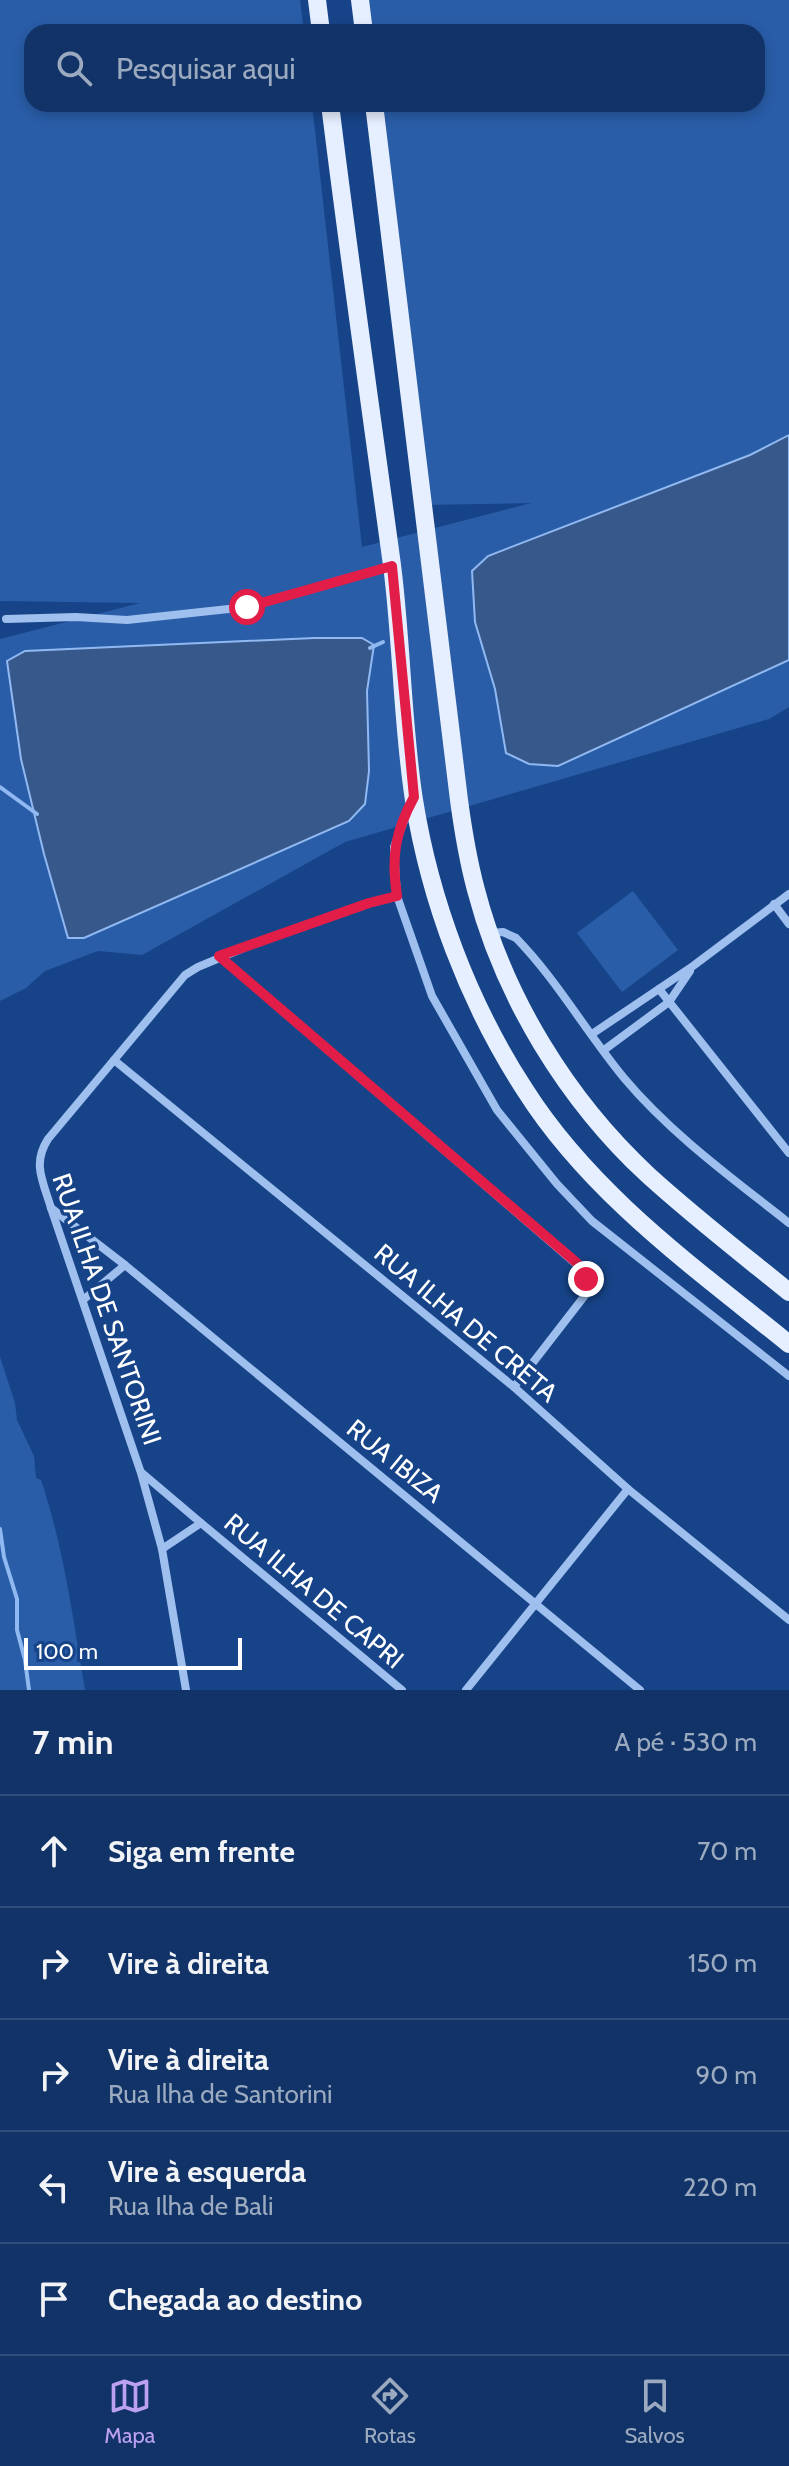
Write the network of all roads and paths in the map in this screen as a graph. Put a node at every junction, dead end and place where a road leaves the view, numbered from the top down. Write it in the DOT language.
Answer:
graph roads {
  1 [pos="317,0"];
  2 [pos="360,0"];
  3 [pos="320,24"];
  4 [pos="363,24"];
  5 [pos="331,112"];
  6 [pos="375,112"];
  7 [pos="392,566"];
  8 [pos="6,619"];
  9 [pos="414,797"];
  10 [pos="789,894"];
  11 [pos="397,896"];
  12 [pos="774,904"];
  13 [pos="789,924"];
  14 [pos="490,933"];
  15 [pos="219,956"];
  16 [pos="693,966"];
  17 [pos="659,989"];
  18 [pos="669,1002"];
  19 [pos="592,1034"];
  20 [pos="604,1050"];
  21 [pos="114,1060"];
  22 [pos="789,1153"];
  23 [pos="51,1208"];
  24 [pos="789,1223"];
  25 [pos="125,1265"];
  26 [pos="789,1292"];
  27 [pos="83,1300"];
  28 [pos="789,1344"];
  29 [pos="789,1376"];
  30 [pos="514,1387"];
  31 [pos="141,1473"];
  32 [pos="628,1489"];
  33 [pos="201,1523"];
  34 [pos="162,1549"];
  35 [pos="537,1604"];
  36 [pos="789,1620"];
  37 [pos="186,1690"];
  38 [pos="402,1690"];
  39 [pos="466,1690"];
  40 [pos="640,1690"];
  1 -- 3 [label="main road"];
  2 -- 4 [label="main road"];
  5 -- 7 [label="main road"];
  6 -- 14 [label="main road"];
  7 -- 8 [label="street"];
  7 -- 9 [label="main road"];
  9 -- 11 [label="street"];
  9 -- 28 [label="main road"];
  10 -- 12 [label="street"];
  11 -- 15 [label="street, RUA ILHA DE SANTORINI"];
  11 -- 29 [label="street"];
  12 -- 13 [label="street"];
  12 -- 16 [label="street"];
  14 -- 19 [label="street"];
  14 -- 26 [label="main road"];
  15 -- 21 [label="street, RUA ILHA DE SANTORINI"];
  15 -- 30 [label="street"];
  16 -- 17 [label="street"];
  16 -- 18 [label="street"];
  17 -- 18 [label="street"];
  17 -- 19 [label="street"];
  18 -- 20 [label="street"];
  18 -- 22 [label="street"];
  19 -- 20 [label="street"];
  20 -- 24 [label="street"];
  21 -- 23 [label="street, RUA ILHA DE SANTORINI"];
  21 -- 30 [label="street, RUA ILHA DE CRETA"];
  23 -- 25 [label="street, RUA IBIZA"];
  23 -- 27 [label="street, RUA ILHA DE SANTORINI"];
  25 -- 27 [label="street"];
  25 -- 35 [label="street, RUA IBIZA"];
  27 -- 31 [label="street, RUA ILHA DE SANTORINI"];
  30 -- 32 [label="street, RUA ILHA DE CRETA"];
  31 -- 33 [label="street, RUA ILHA DE CAPRI"];
  31 -- 34 [label="street, RUA ILHA DE SANTORINI"];
  32 -- 35 [label="street"];
  32 -- 36 [label="street, RUA ILHA DE CRETA"];
  33 -- 34 [label="street, RUA ILHA DE CAPRI"];
  33 -- 38 [label="street, RUA ILHA DE CAPRI"];
  34 -- 37 [label="street, RUA ILHA DE SANTORINI"];
  35 -- 39 [label="street"];
  35 -- 40 [label="street, RUA IBIZA"];
}
